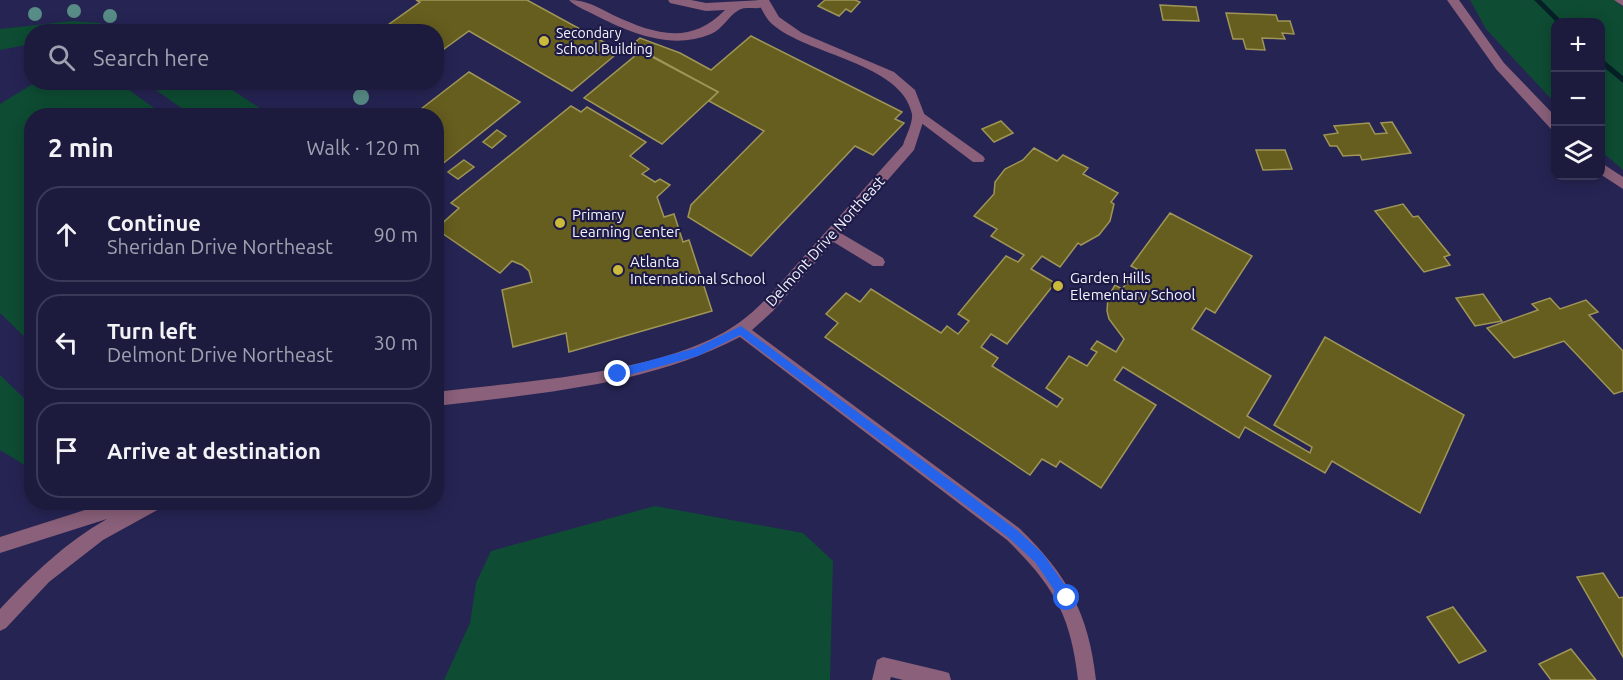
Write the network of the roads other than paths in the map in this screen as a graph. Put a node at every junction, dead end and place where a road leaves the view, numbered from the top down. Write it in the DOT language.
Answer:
graph roads {
  1 [pos="575,0"];
  2 [pos="674,0"];
  3 [pos="1453,0"];
  4 [pos="763,2"];
  5 [pos="737,5"];
  6 [pos="920,116"];
  7 [pos="1551,121"];
  8 [pos="978,159"];
  9 [pos="1605,171"];
  10 [pos="1623,184"];
  11 [pos="832,234"];
  12 [pos="878,262"];
  13 [pos="741,330"];
  14 [pos="444,398"];
  15 [pos="113,510"];
  16 [pos="140,510"];
  17 [pos="0,546"];
  18 [pos="0,622"];
  19 [pos="881,680"];
  20 [pos="942,680"];
  21 [pos="1087,680"];
  1 -- 5 [label="street"];
  2 -- 5 [label="street"];
  3 -- 7 [label="street"];
  4 -- 5 [label="street"];
  4 -- 6 [label="street"];
  6 -- 8 [label="street"];
  6 -- 11 [label="street, Delmont Drive Northeast"];
  9 -- 10 [label="street"];
  11 -- 12 [label="street"];
  11 -- 13 [label="street, Delmont Drive Northeast"];
  13 -- 14 [label="street, Delmont Drive Northeast"];
  13 -- 21 [label="street"];
  15 -- 17 [label="street"];
  16 -- 18 [label="street"];
  19 -- 20 [label="street"];
}
